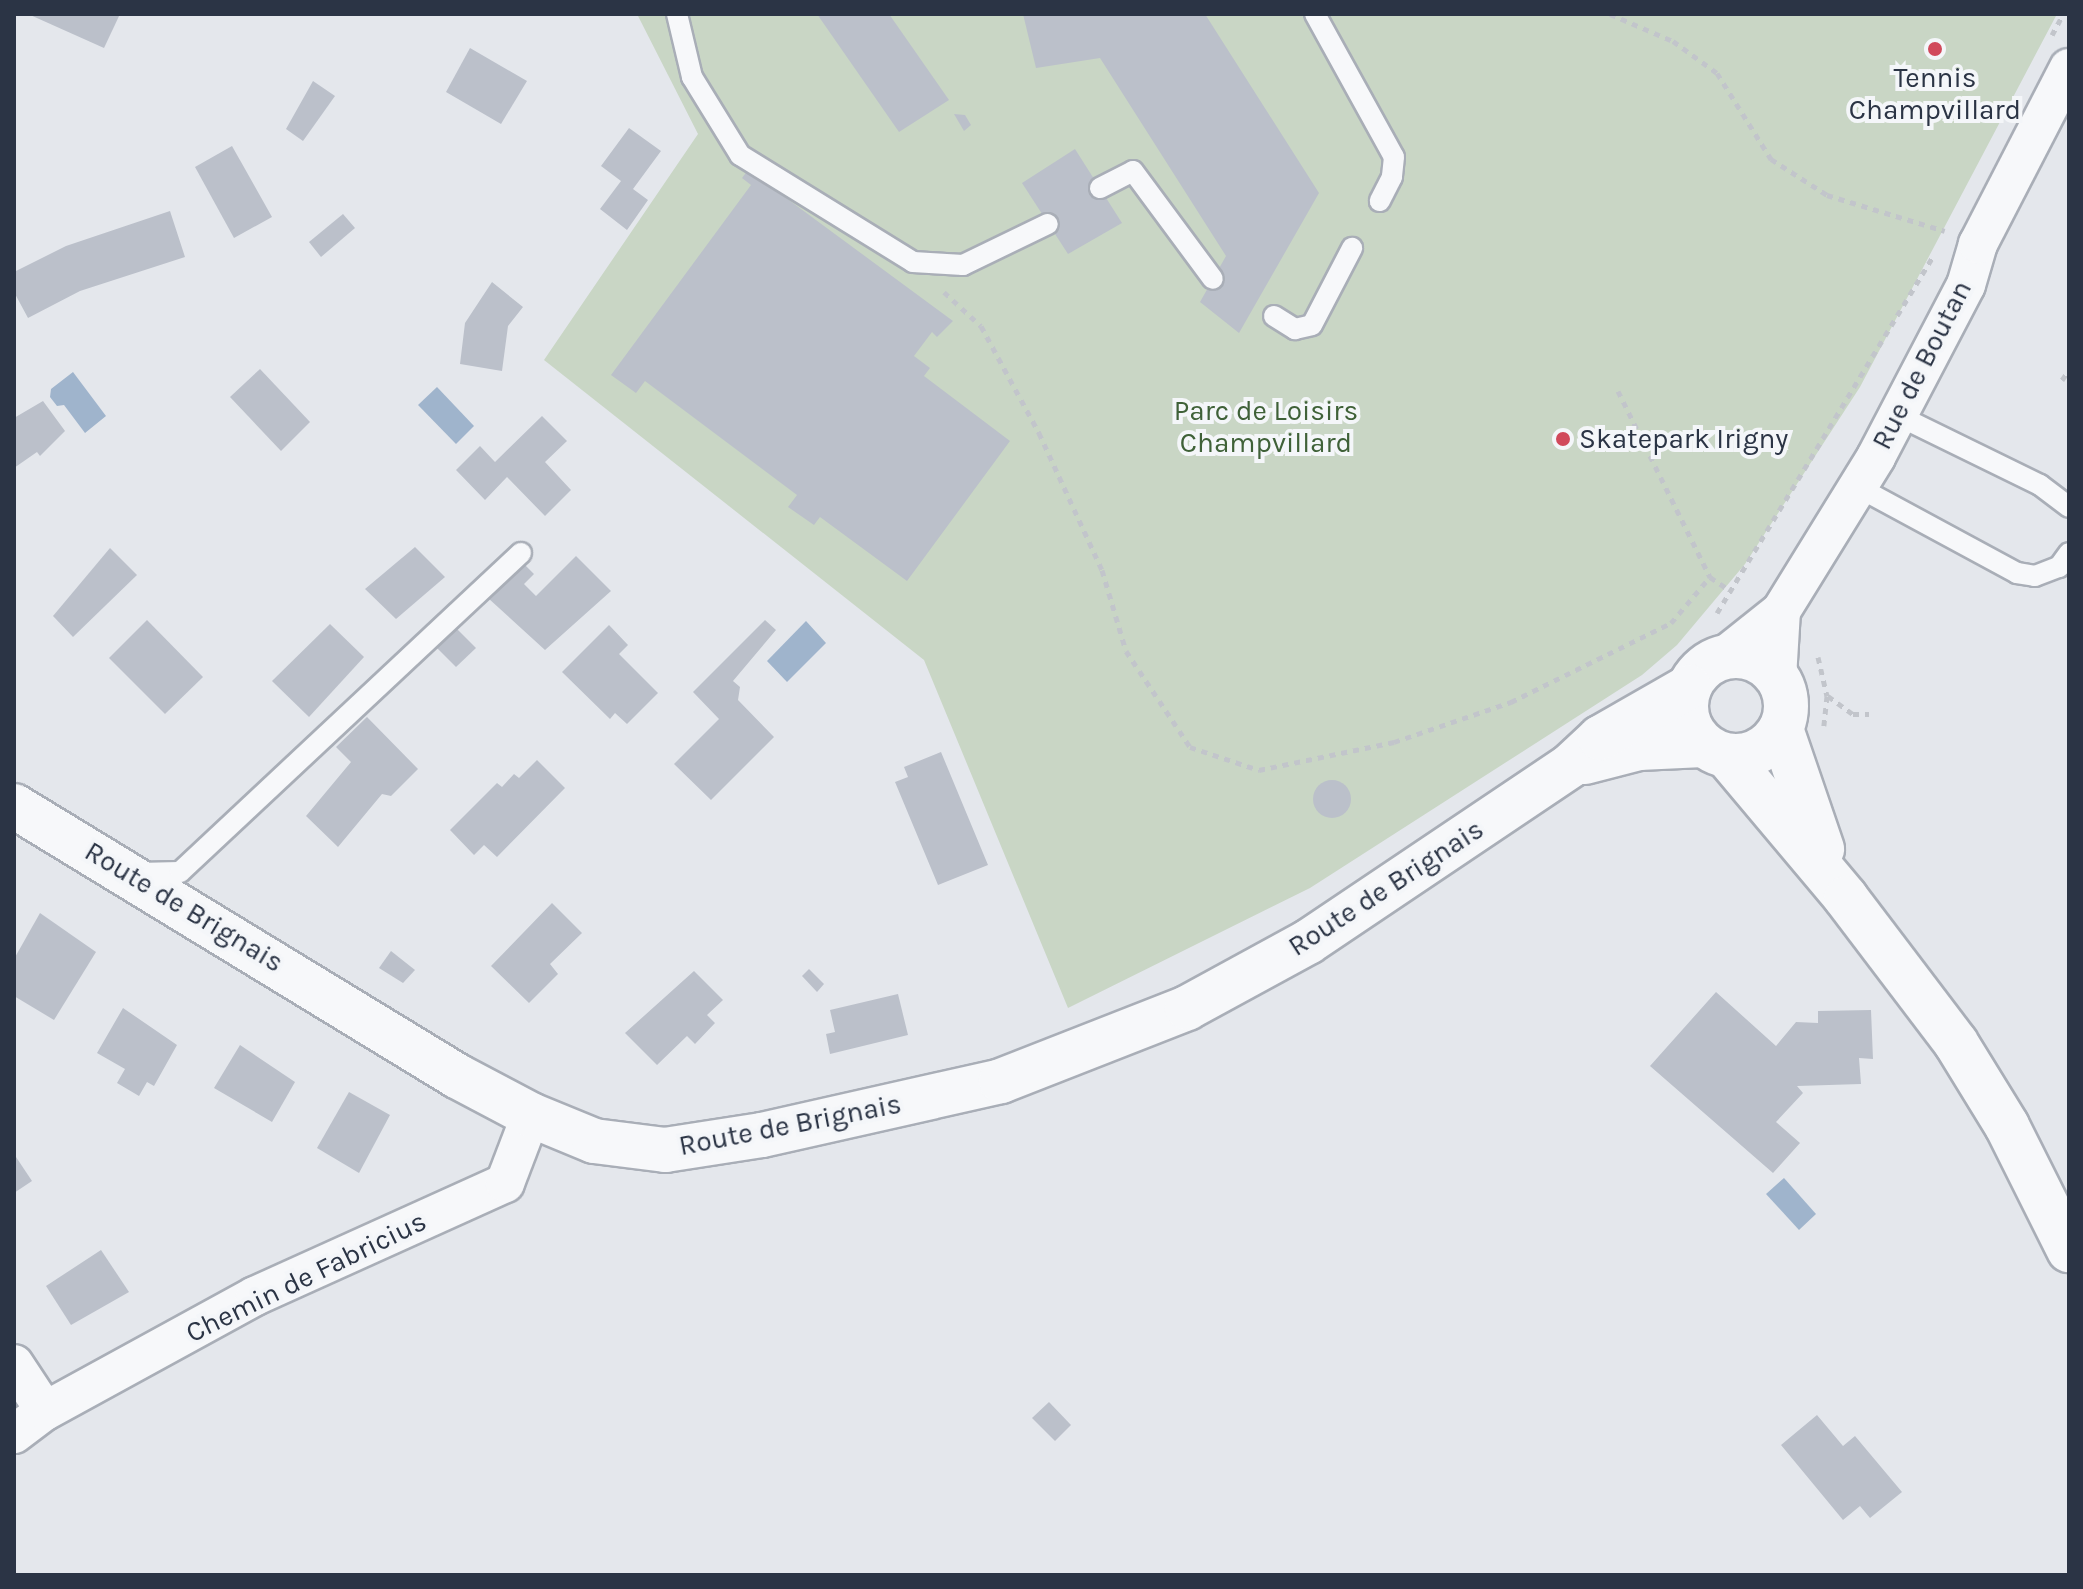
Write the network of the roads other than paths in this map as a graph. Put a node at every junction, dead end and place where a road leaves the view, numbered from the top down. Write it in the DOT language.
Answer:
graph roads {
  1 [pos="677,14"];
  2 [pos="1315,14"];
  3 [pos="2059,55"];
  4 [pos="1100,188"];
  5 [pos="1380,201"];
  6 [pos="1048,224"];
  7 [pos="1352,248"];
  8 [pos="1213,279"];
  9 [pos="1274,316"];
  10 [pos="1899,416"];
  11 [pos="1856,486"];
  12 [pos="2069,507"];
  13 [pos="521,553"];
  14 [pos="2069,553"];
  15 [pos="1781,611"];
  16 [pos="1722,658"];
  17 [pos="1777,678"];
  18 [pos="1689,687"];
  19 [pos="1781,729"];
  20 [pos="1715,750"];
  21 [pos="1571,765"];
  22 [pos="14,806"];
  23 [pos="130,873"];
  24 [pos="1846,898"];
  25 [pos="531,1115"];
  26 [pos="2069,1250"];
  27 [pos="14,1364"];
  28 [pos="45,1411"];
  29 [pos="14,1434"];
  1 -- 6 [label="lane"];
  2 -- 5 [label="lane"];
  3 -- 10 [label="street, Rue de Boutan"];
  4 -- 8 [label="lane"];
  7 -- 9 [label="lane"];
  10 -- 11 [label="street, Rue de Boutan"];
  10 -- 12 [label="lane"];
  11 -- 14 [label="lane"];
  11 -- 15 [label="street, Rue de Boutan"];
  13 -- 23 [label="lane"];
  15 -- 16 [label="street, Rue de Boutan"];
  15 -- 17 [label="street, Rue de Boutan"];
  16 -- 17 [label="street"];
  16 -- 18 [label="street"];
  17 -- 19 [label="street"];
  18 -- 20 [label="street"];
  18 -- 21 [label="street, Route de Brignais"];
  19 -- 20 [label="street"];
  19 -- 24 [label="street"];
  20 -- 21 [label="street, Route de Brignais"];
  20 -- 24 [label="street"];
  21 -- 25 [label="street, Route de Brignais"];
  22 -- 23 [label="street, Route de Brignais"];
  23 -- 25 [label="street, Route de Brignais"];
  24 -- 26 [label="street"];
  25 -- 28 [label="street, Chemin de Fabricius"];
  27 -- 28 [label="street"];
  28 -- 29 [label="street, Chemin de Fabricius"];
}
